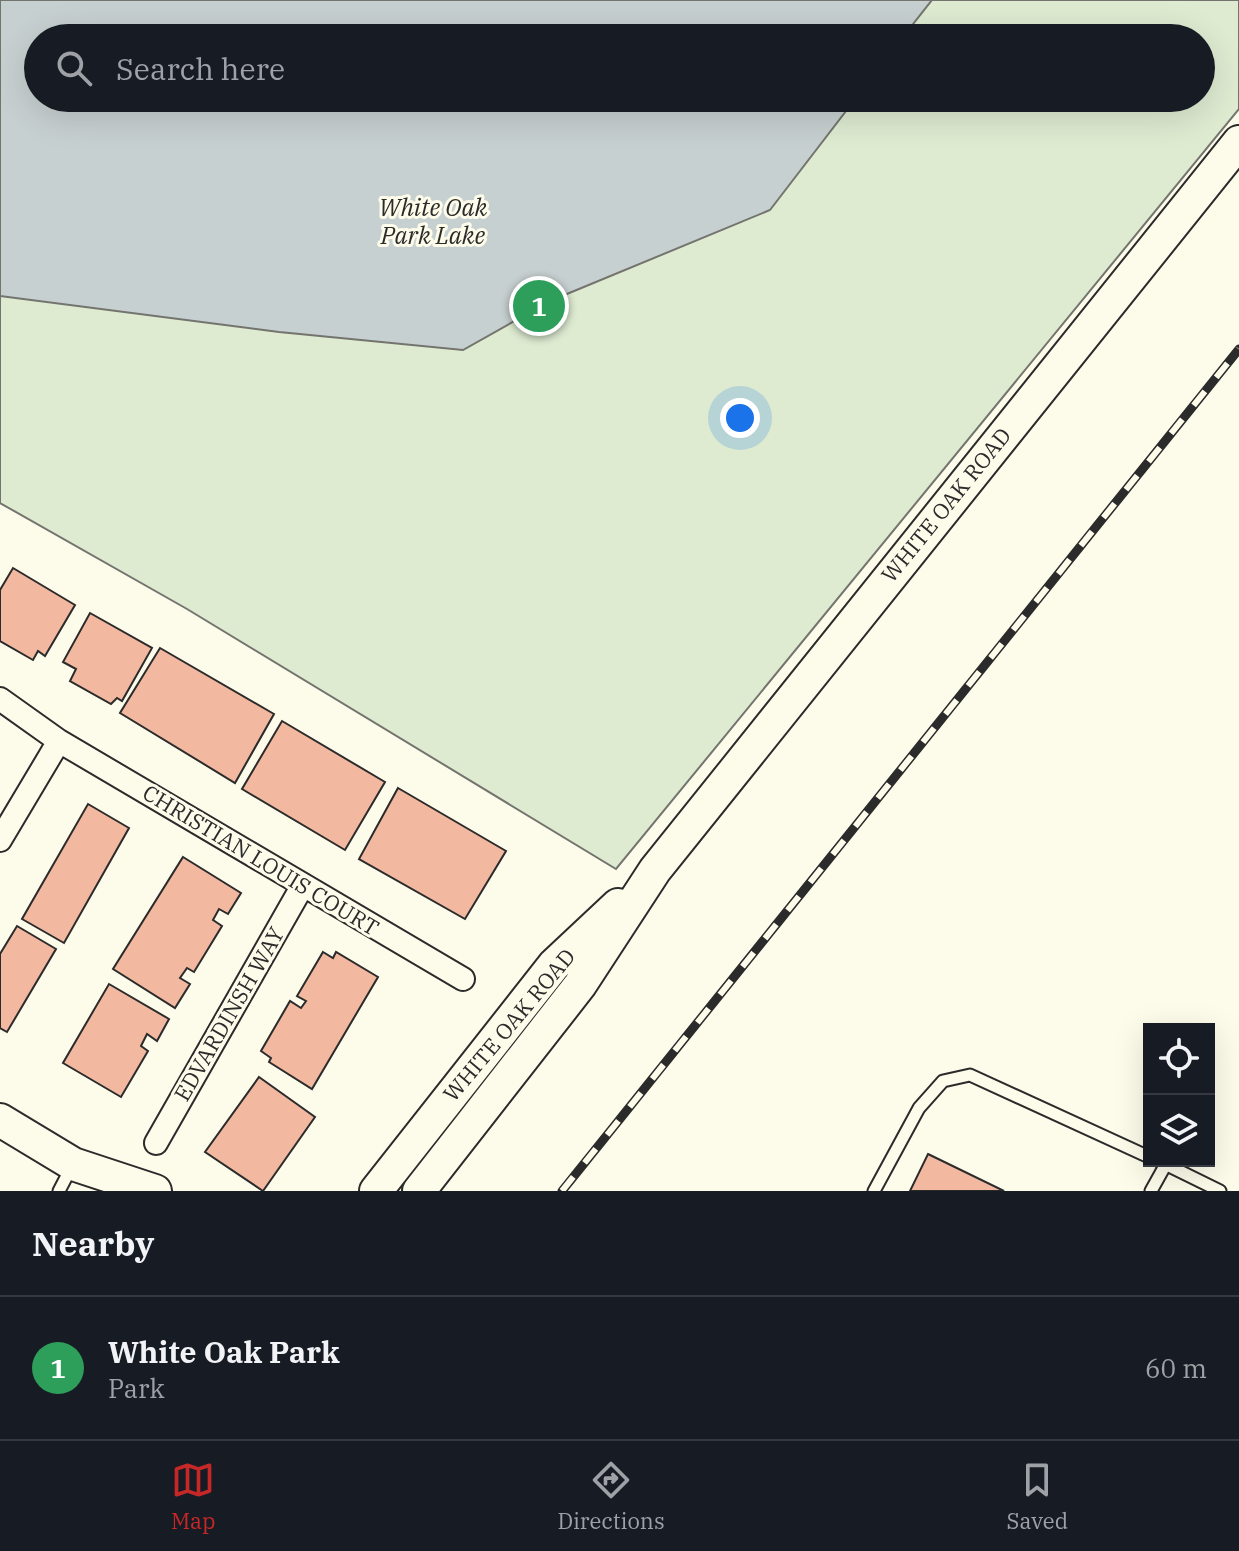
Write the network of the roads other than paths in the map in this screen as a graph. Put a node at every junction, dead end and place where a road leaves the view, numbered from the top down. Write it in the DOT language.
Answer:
graph roads {
  1 [pos="1239,142"];
  2 [pos="0,699"];
  3 [pos="59,741"];
  4 [pos="0,840"];
  5 [pos="655,870"];
  6 [pos="303,885"];
  7 [pos="463,979"];
  8 [pos="0,1120"];
  9 [pos="156,1143"];
  10 [pos="1143,1154"];
  11 [pos="1160,1167"];
  12 [pos="1170,1167"];
  13 [pos="66,1177"];
  14 [pos="98,1191"];
  15 [pos="155,1191"];
  16 [pos="376,1191"];
  17 [pos="419,1191"];
  18 [pos="874,1191"];
  19 [pos="1151,1191"];
  20 [pos="1220,1191"];
  1 -- 5 [label="street, WHITE OAK ROAD"];
  2 -- 3 [label="street, CHRISTIAN LOUIS COURT"];
  3 -- 4 [label="street"];
  3 -- 6 [label="street, CHRISTIAN LOUIS COURT"];
  5 -- 16 [label="street, WHITE OAK ROAD"];
  5 -- 17 [label="street, WHITE OAK ROAD"];
  6 -- 7 [label="street, CHRISTIAN LOUIS COURT"];
  6 -- 9 [label="street, EDVARDINSH WAY"];
  8 -- 13 [label="street"];
  10 -- 18 [label="lane"];
  11 -- 19 [label="lane"];
  12 -- 20 [label="lane"];
  13 -- 14 [label="street"];
  13 -- 15 [label="street"];
}
